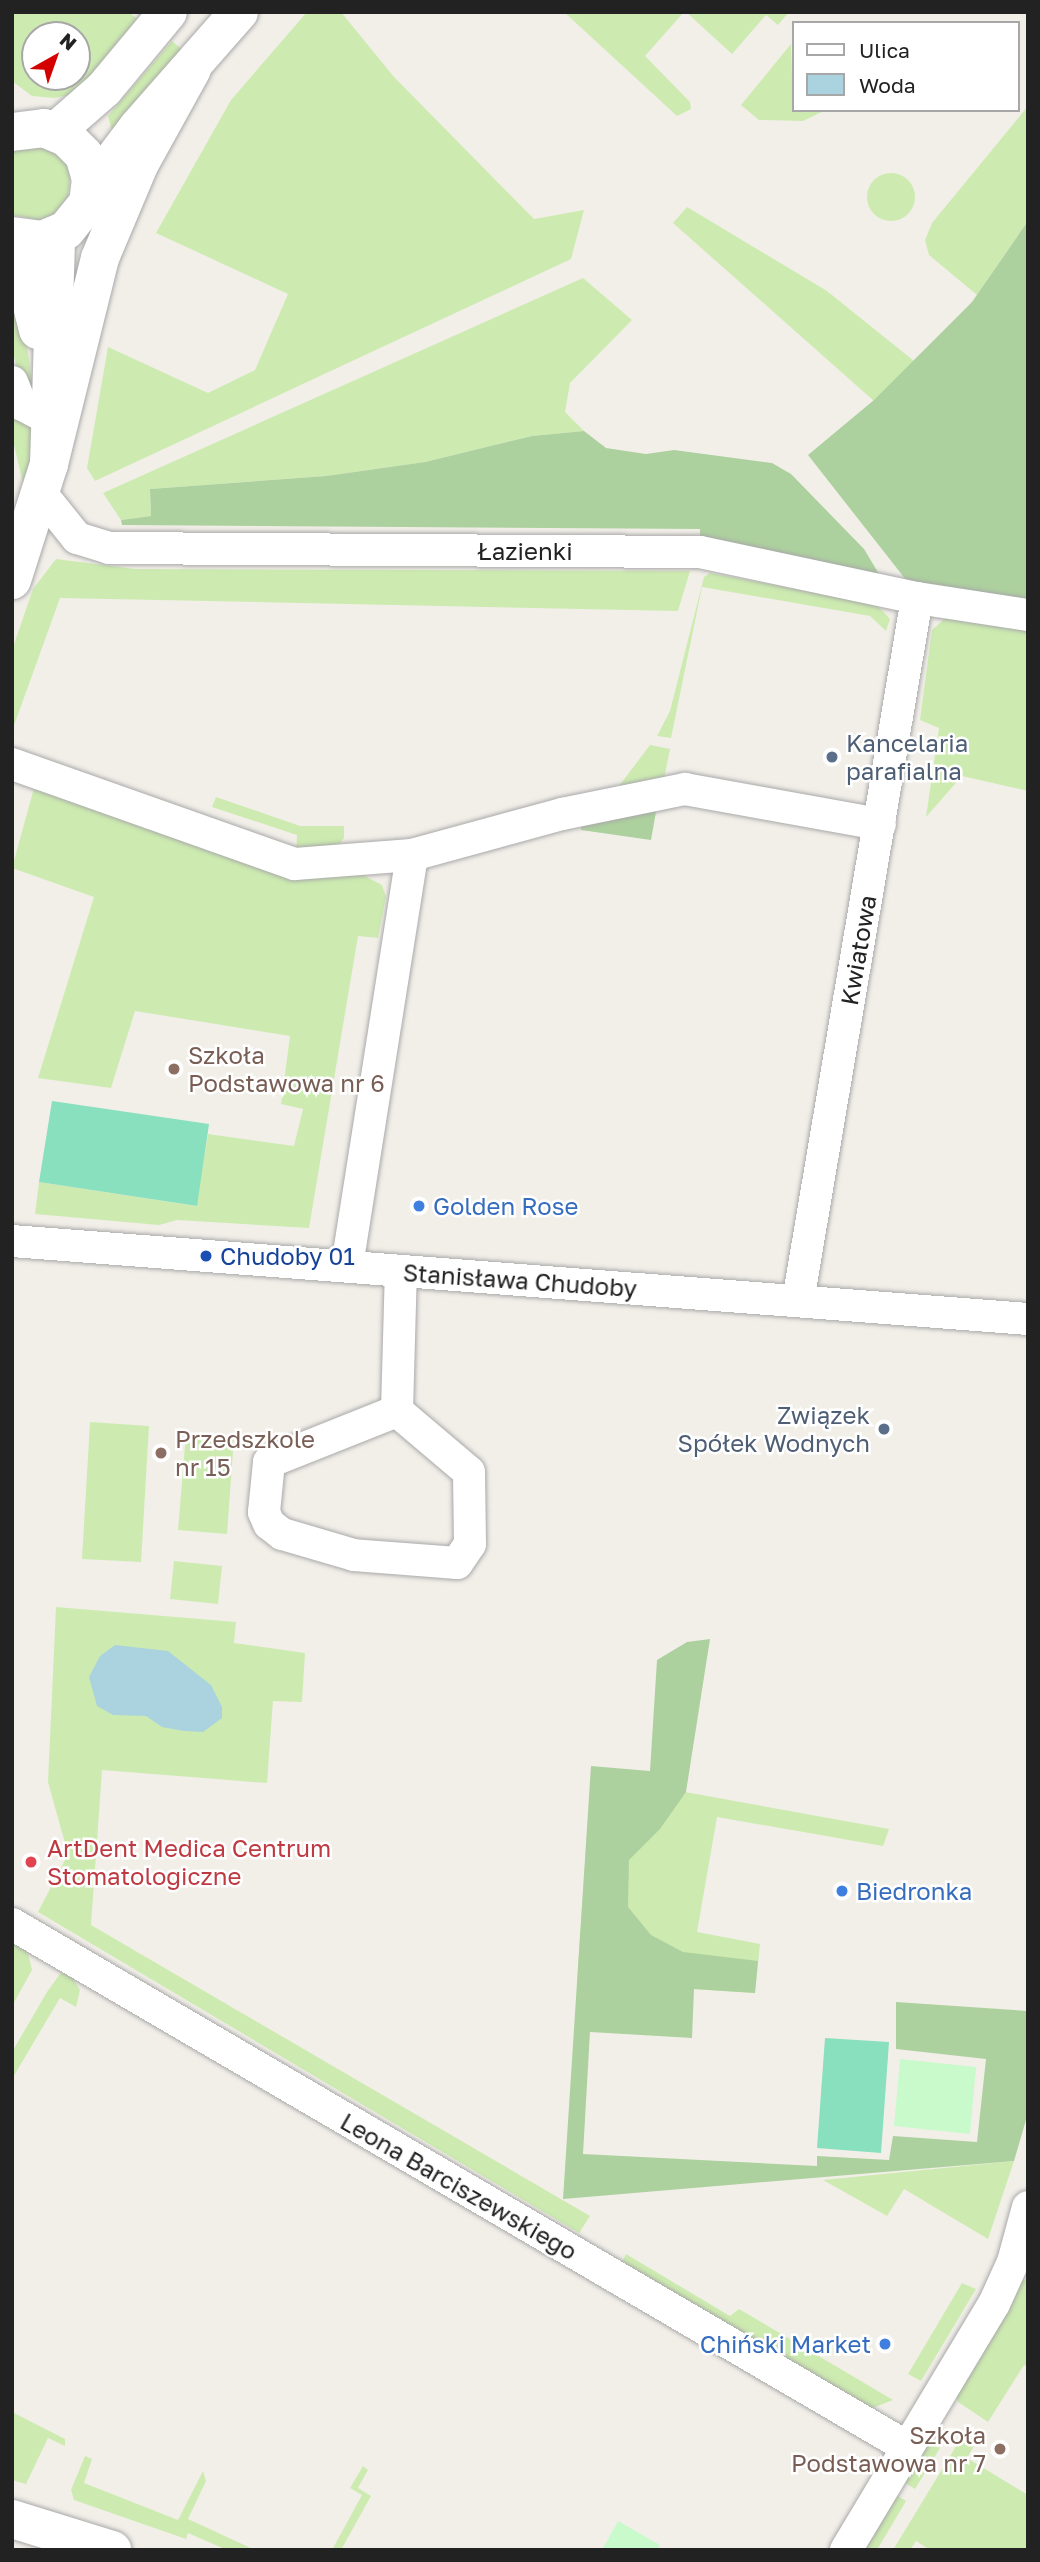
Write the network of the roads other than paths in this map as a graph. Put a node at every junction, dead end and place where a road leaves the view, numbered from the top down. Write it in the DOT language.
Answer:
graph roads {
  1 [pos="239,12"];
  2 [pos="160,21"];
  3 [pos="191,69"];
  4 [pos="28,126"];
  5 [pos="90,191"];
  6 [pos="14,236"];
  7 [pos="56,236"];
  8 [pos="12,382"];
  9 [pos="51,410"];
  10 [pos="45,478"];
  11 [pos="12,580"];
  12 [pos="917,598"];
  13 [pos="1028,615"];
  14 [pos="12,764"];
  15 [pos="880,824"];
  16 [pos="412,855"];
  17 [pos="12,1241"];
  18 [pos="347,1266"];
  19 [pos="401,1271"];
  20 [pos="798,1301"];
  21 [pos="1028,1319"];
  22 [pos="397,1410"];
  23 [pos="12,1924"];
  24 [pos="1028,2207"];
  25 [pos="907,2448"];
  26 [pos="12,2519"];
  27 [pos="112,2550"];
  28 [pos="846,2550"];
  1 -- 3 [label="street"];
  2 -- 4 [label="street"];
  3 -- 5 [label="street"];
  3 -- 10 [label="street"];
  4 -- 5 [label="street"];
  5 -- 7 [label="street"];
  6 -- 7 [label="street"];
  6 -- 9 [label="street"];
  7 -- 9 [label="street"];
  8 -- 9 [label="street"];
  9 -- 10 [label="street"];
  10 -- 11 [label="street"];
  10 -- 12 [label="street, Łazienki"];
  12 -- 13 [label="street, Łazienki"];
  12 -- 15 [label="street, Kwiatowa"];
  14 -- 16 [label="street"];
  15 -- 16 [label="street"];
  15 -- 20 [label="street, Kwiatowa"];
  16 -- 18 [label="street"];
  17 -- 18 [label="street, Stanisława Chudoby"];
  18 -- 19 [label="street, Stanisława Chudoby"];
  19 -- 20 [label="street, Stanisława Chudoby"];
  19 -- 22 [label="street"];
  20 -- 21 [label="street, Stanisława Chudoby"];
  22 -- 22 [label="street"];
  23 -- 25 [label="street, Leona Barciszewskiego"];
  24 -- 25 [label="street"];
  25 -- 28 [label="street"];
  26 -- 27 [label="street"];
}
